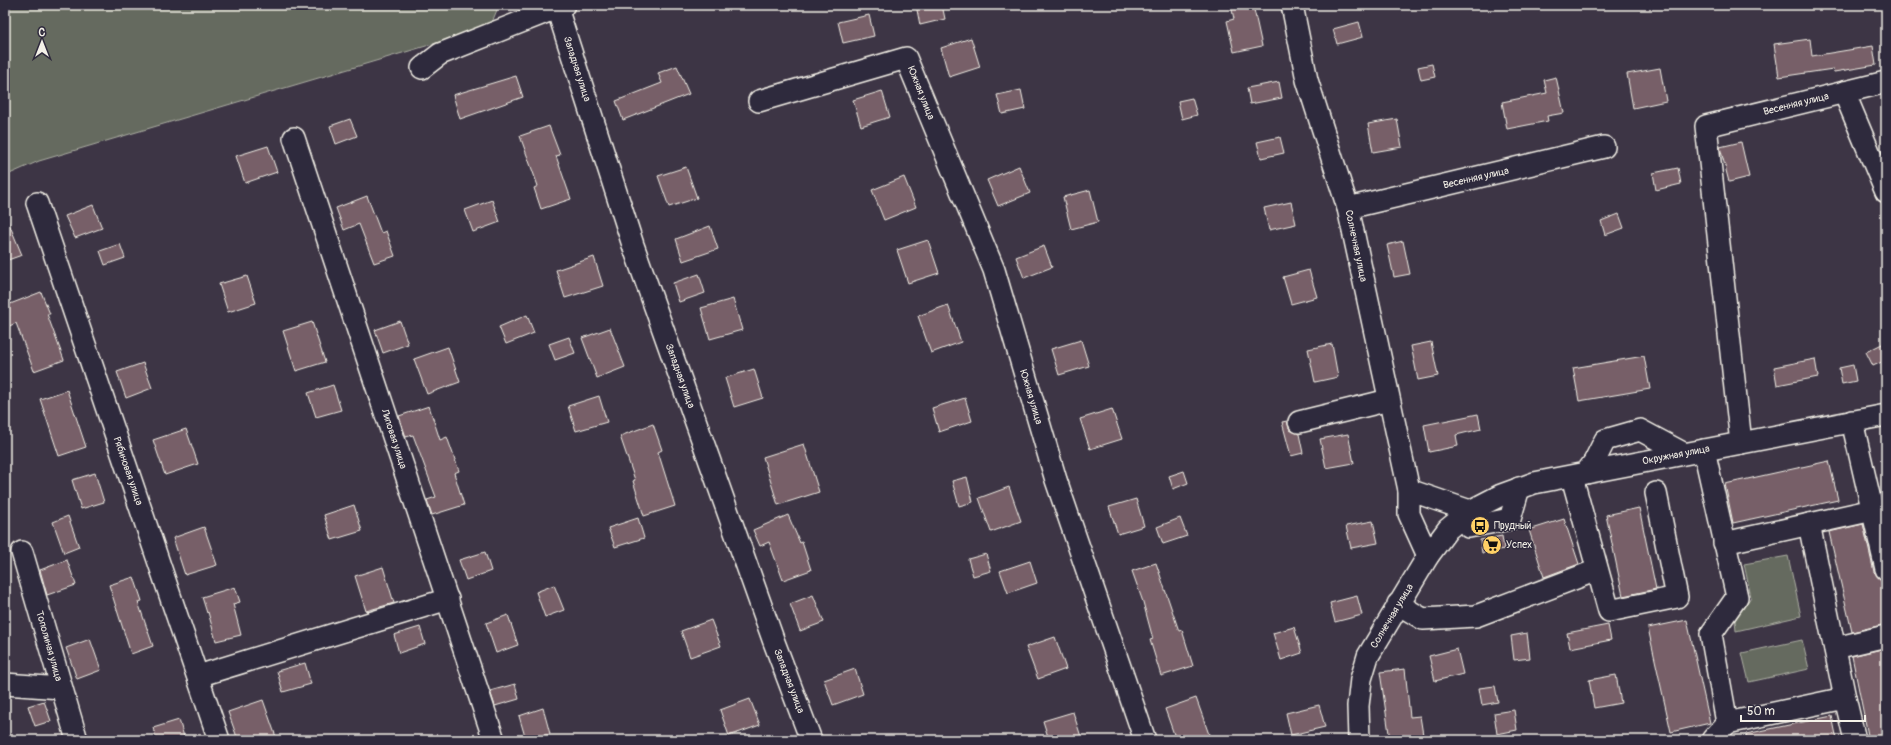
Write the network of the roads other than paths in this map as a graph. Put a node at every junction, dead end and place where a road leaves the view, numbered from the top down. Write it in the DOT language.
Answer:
graph roads {
  1 [pos="1292,5"];
  2 [pos="561,7"];
  3 [pos="422,68"];
  4 [pos="1886,82"];
  5 [pos="1844,92"];
  6 [pos="759,101"];
  7 [pos="294,138"];
  8 [pos="1604,147"];
  9 [pos="1886,192"];
  10 [pos="37,203"];
  11 [pos="1348,208"];
  12 [pos="1389,400"];
  13 [pos="1886,415"];
  14 [pos="1852,420"];
  15 [pos="1299,422"];
  16 [pos="1741,443"];
  17 [pos="1704,450"];
  18 [pos="1684,453"];
  19 [pos="1579,475"];
  20 [pos="1409,490"];
  21 [pos="1656,493"];
  22 [pos="1873,510"];
  23 [pos="1467,514"];
  24 [pos="1809,524"];
  25 [pos="1724,543"];
  26 [pos="22,552"];
  27 [pos="1428,556"];
  28 [pos="1886,569"];
  29 [pos="1598,570"];
  30 [pos="448,599"];
  31 [pos="1398,604"];
  32 [pos="1886,636"];
  33 [pos="1835,648"];
  34 [pos="198,676"];
  35 [pos="5,684"];
  36 [pos="61,688"];
  37 [pos="1845,698"];
  38 [pos="1727,723"];
  39 [pos="77,740"];
  40 [pos="219,740"];
  41 [pos="494,740"];
  42 [pos="811,740"];
  43 [pos="1145,740"];
  44 [pos="1359,740"];
  45 [pos="1712,740"];
  46 [pos="1854,740"];
  1 -- 11 [label="street, Солнечная улица"];
  2 -- 3 [label="street"];
  2 -- 42 [label="street, Западная улица"];
  4 -- 5 [label="street, Весенняя улица"];
  5 -- 9 [label="street"];
  5 -- 16 [label="street, Весенняя улица"];
  6 -- 43 [label="street, Южная улица"];
  7 -- 30 [label="street, Липовая улица"];
  8 -- 11 [label="street, Весенняя улица"];
  10 -- 34 [label="street, Рябиновая улица"];
  11 -- 12 [label="street, Солнечная улица"];
  12 -- 15 [label="street"];
  12 -- 20 [label="street, Солнечная улица"];
  13 -- 14 [label="street, Окружная улица"];
  14 -- 16 [label="street, Окружная улица"];
  14 -- 22 [label="street"];
  16 -- 17 [label="street, Окружная улица"];
  17 -- 18 [label="street, Окружная улица"];
  17 -- 25 [label="street"];
  18 -- 19 [label="street, Окружная улица"];
  18 -- 19 [label="street"];
  19 -- 23 [label="street, Окружная улица"];
  19 -- 29 [label="street"];
  20 -- 23 [label="street"];
  20 -- 27 [label="street, Солнечная улица"];
  21 -- 29 [label="street"];
  22 -- 24 [label="street"];
  22 -- 28 [label="street"];
  23 -- 27 [label="street, Солнечная улица"];
  24 -- 25 [label="street"];
  24 -- 33 [label="street"];
  25 -- 38 [label="street"];
  26 -- 36 [label="street, Тополиная улица"];
  27 -- 31 [label="street, Солнечная улица"];
  29 -- 31 [label="street"];
  30 -- 34 [label="street"];
  30 -- 41 [label="street, Липовая улица"];
  31 -- 44 [label="street, Солнечная улица"];
  32 -- 33 [label="street"];
  33 -- 37 [label="street"];
  34 -- 40 [label="street, Рябиновая улица"];
  35 -- 36 [label="street"];
  36 -- 39 [label="street, Тополиная улица"];
  37 -- 38 [label="street"];
  37 -- 46 [label="street"];
  38 -- 45 [label="street"];
}
